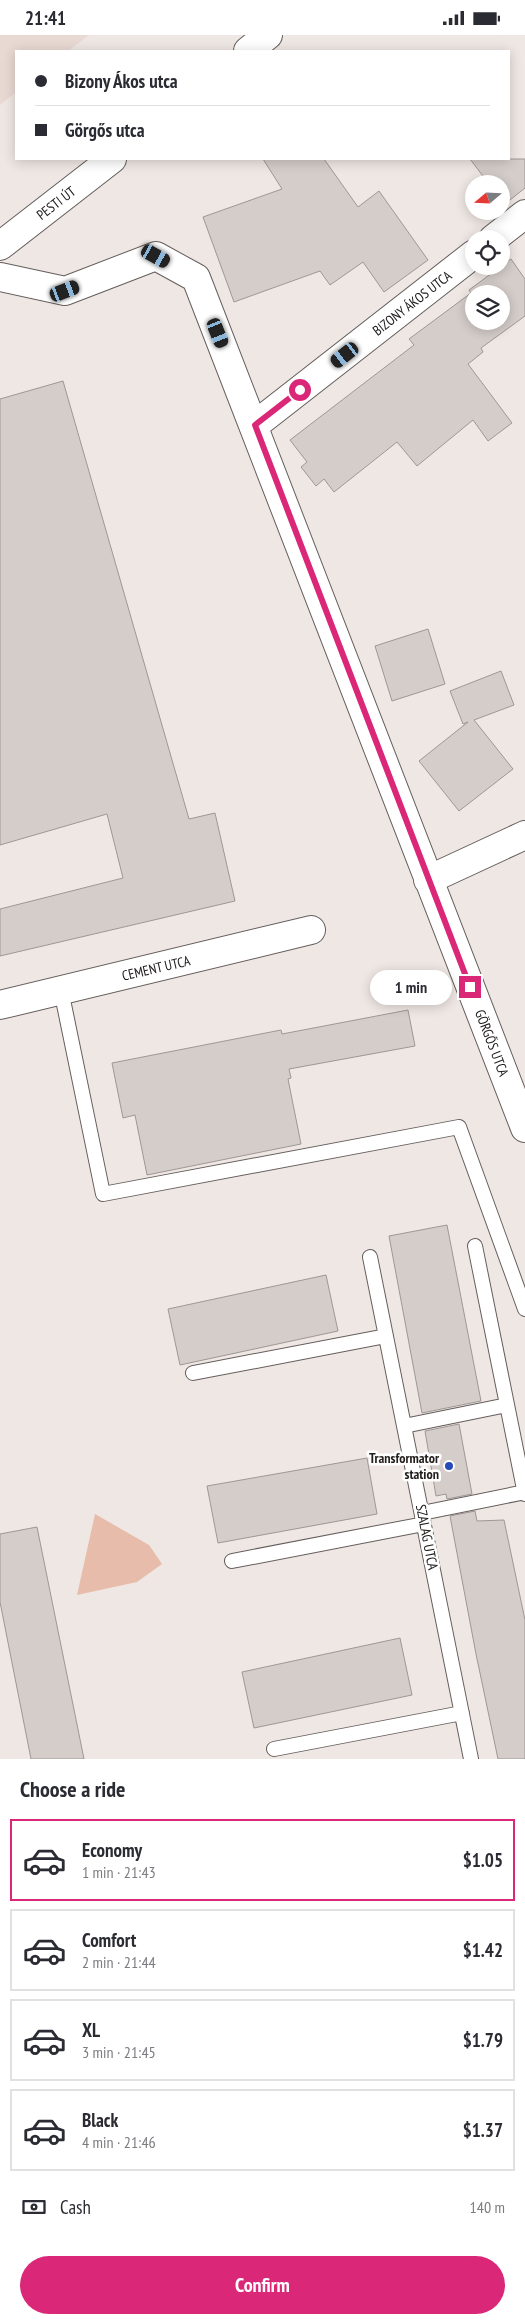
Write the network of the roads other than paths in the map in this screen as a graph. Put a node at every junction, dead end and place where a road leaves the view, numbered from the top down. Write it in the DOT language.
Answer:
graph roads {
  1 [pos="268,35"];
  2 [pos="249,50"];
  3 [pos="111,160"];
  4 [pos="525,214"];
  5 [pos="505,230"];
  6 [pos="0,246"];
  7 [pos="465,261"];
  8 [pos="0,277"];
  9 [pos="255,425"];
  10 [pos="525,835"];
  11 [pos="428,880"];
  12 [pos="311,931"];
  13 [pos="61,990"];
  14 [pos="0,1005"];
  15 [pos="525,1128"];
  16 [pos="475,1246"];
  17 [pos="370,1257"];
  18 [pos="525,1309"];
  19 [pos="386,1335"];
  20 [pos="193,1373"];
  21 [pos="507,1405"];
  22 [pos="404,1426"];
  23 [pos="525,1493"];
  24 [pos="423,1519"];
  25 [pos="232,1561"];
  26 [pos="462,1713"];
  27 [pos="274,1749"];
  28 [pos="471,1759"];
  1 -- 2 [label="street"];
  3 -- 6 [label="street, PESTI ÚT"];
  4 -- 5 [label="street"];
  7 -- 9 [label="street, BIZONY ÁKOS UTCA"];
  8 -- 9 [label="street, GÖRGŐS UTCA"];
  9 -- 11 [label="street, GÖRGŐS UTCA"];
  10 -- 11 [label="street"];
  11 -- 15 [label="street, GÖRGŐS UTCA"];
  12 -- 13 [label="street, CEMENT UTCA"];
  13 -- 14 [label="street, CEMENT UTCA"];
  13 -- 18 [label="lane"];
  16 -- 21 [label="lane"];
  17 -- 19 [label="lane, SZALAG UTCA"];
  19 -- 20 [label="lane"];
  19 -- 22 [label="lane, SZALAG UTCA"];
  21 -- 22 [label="lane"];
  21 -- 23 [label="lane"];
  22 -- 24 [label="lane, SZALAG UTCA"];
  23 -- 24 [label="lane"];
  24 -- 25 [label="lane"];
  24 -- 26 [label="lane, SZALAG UTCA"];
  26 -- 27 [label="lane"];
  26 -- 28 [label="lane, SZALAG UTCA"];
}
